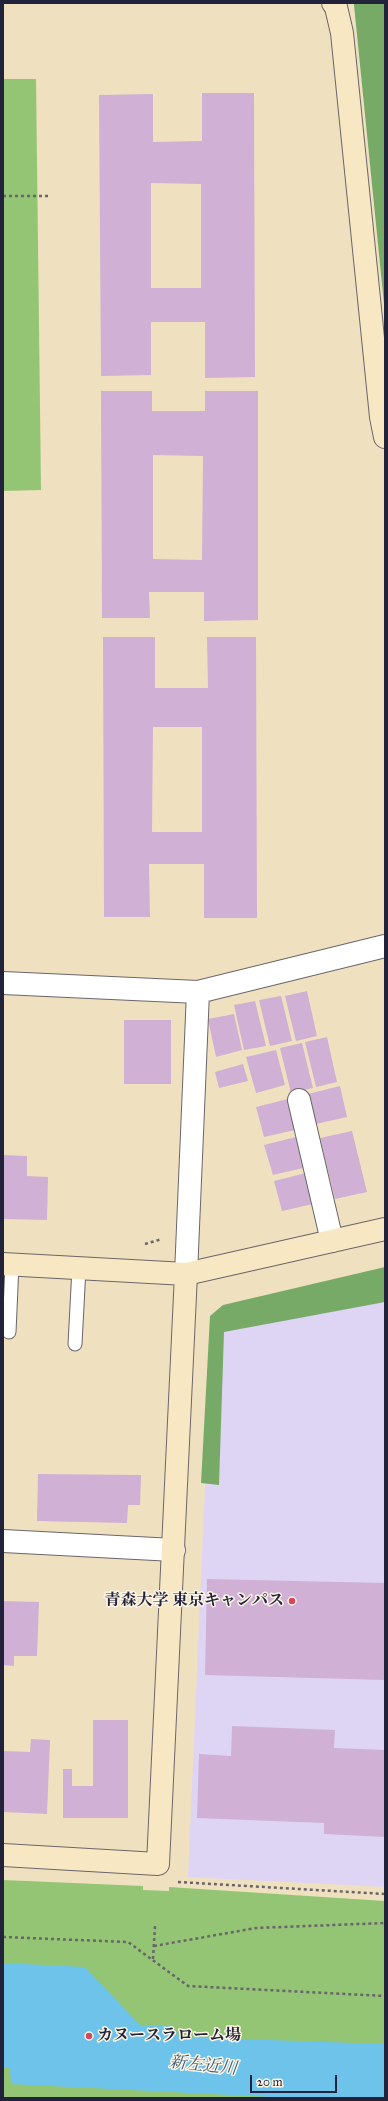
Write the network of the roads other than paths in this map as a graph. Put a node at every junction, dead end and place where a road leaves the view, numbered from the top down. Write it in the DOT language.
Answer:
graph roads {
  1 [pos="333,3"];
  2 [pos="385,437"];
  3 [pos="385,946"];
  4 [pos="3,983"];
  5 [pos="198,992"];
  6 [pos="300,1100"];
  7 [pos="385,1229"];
  8 [pos="332,1241"];
  9 [pos="7,1265"];
  10 [pos="78,1268"];
  11 [pos="186,1274"];
  12 [pos="9,1332"];
  13 [pos="75,1344"];
  14 [pos="3,1541"];
  15 [pos="174,1550"];
  16 [pos="3,1855"];
  1 -- 2 [label="street"];
  3 -- 5 [label="street"];
  4 -- 5 [label="street"];
  5 -- 11 [label="street"];
  6 -- 8 [label="street"];
  7 -- 8 [label="street"];
  8 -- 11 [label="street"];
  9 -- 10 [label="street"];
  9 -- 12 [label="lane"];
  10 -- 11 [label="street"];
  10 -- 13 [label="lane"];
  11 -- 15 [label="street"];
  14 -- 15 [label="street"];
  15 -- 16 [label="street"];
}
